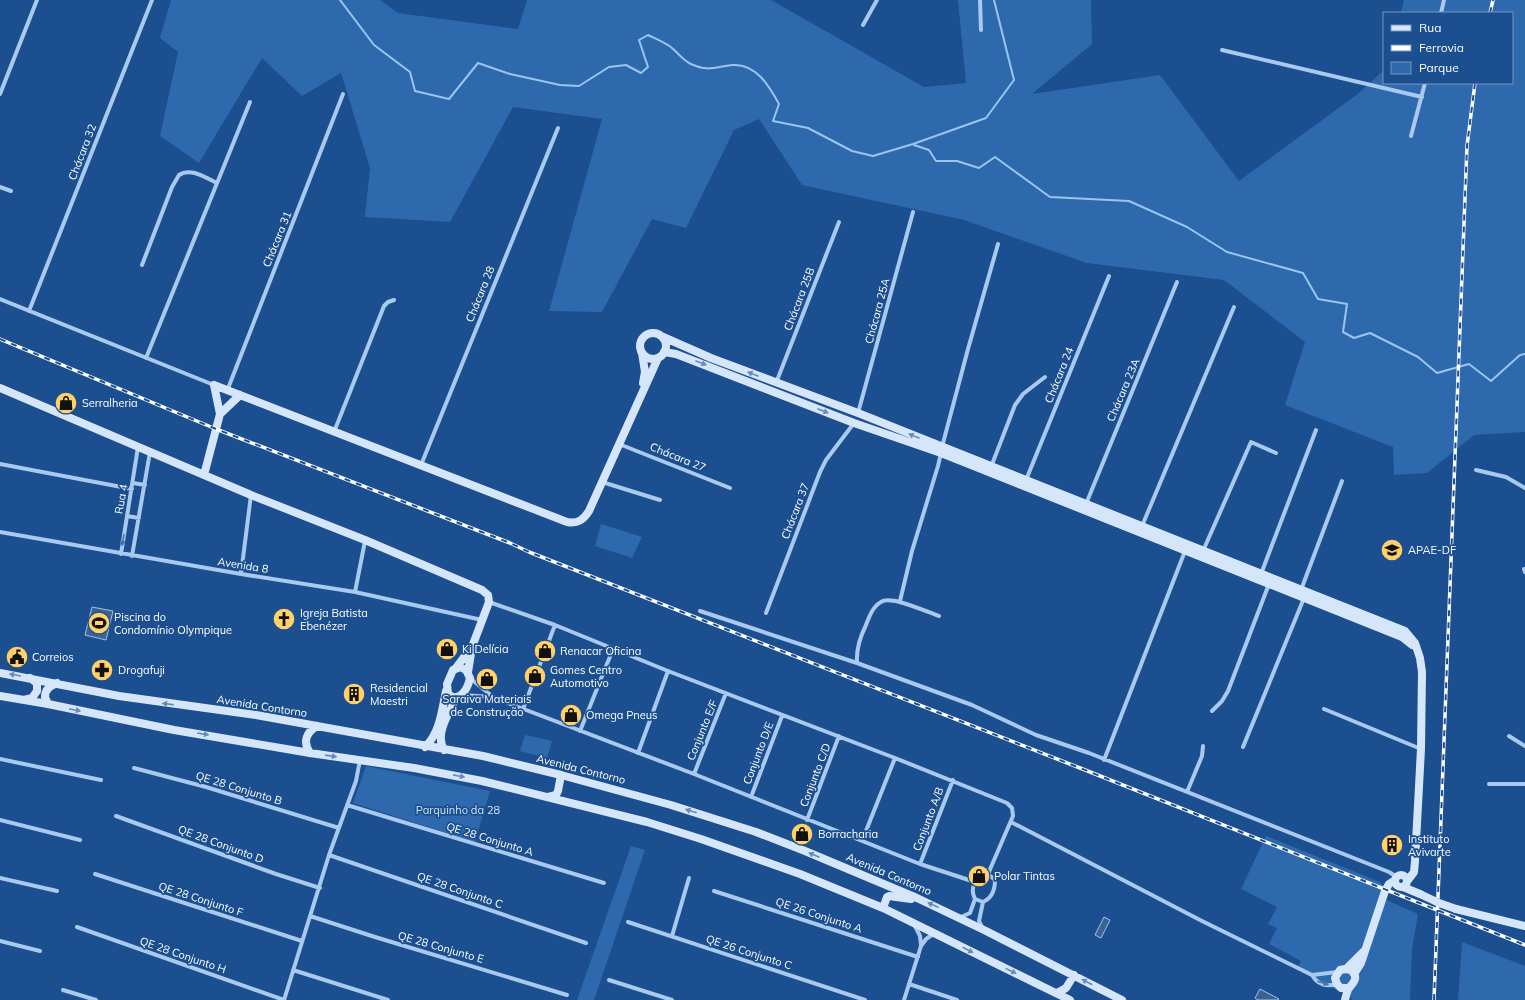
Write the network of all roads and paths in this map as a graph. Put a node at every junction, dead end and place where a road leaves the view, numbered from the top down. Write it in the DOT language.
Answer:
graph roads {
  1 [pos="37,0"];
  2 [pos="152,0"];
  3 [pos="877,0"];
  4 [pos="980,0"];
  5 [pos="1444,0"];
  6 [pos="1441,12"];
  7 [pos="863,25"];
  8 [pos="981,30"];
  9 [pos="1222,50"];
  10 [pos="1425,84"];
  11 [pos="0,94"];
  12 [pos="344,94"];
  13 [pos="1422,97"];
  14 [pos="250,102"];
  15 [pos="558,128"];
  16 [pos="1411,136"];
  17 [pos="217,183"];
  18 [pos="0,187"];
  19 [pos="11,192"];
  20 [pos="913,212"];
  21 [pos="839,222"];
  22 [pos="998,244"];
  23 [pos="142,266"];
  24 [pos="1109,276"];
  25 [pos="1178,282"];
  26 [pos="0,299"];
  27 [pos="394,300"];
  28 [pos="1234,307"];
  29 [pos="29,311"];
  30 [pos="661,336"];
  31 [pos="664,352"];
  32 [pos="642,353"];
  33 [pos="146,358"];
  34 [pos="658,358"];
  35 [pos="1045,377"];
  36 [pos="776,383"];
  37 [pos="214,385"];
  38 [pos="0,388"];
  39 [pos="642,390"];
  40 [pos="227,391"];
  41 [pos="240,395"];
  42 [pos="858,413"];
  43 [pos="220,414"];
  44 [pos="854,423"];
  45 [pos="1316,430"];
  46 [pos="334,432"];
  47 [pos="619,444"];
  48 [pos="138,446"];
  49 [pos="942,450"];
  50 [pos="150,451"];
  51 [pos="1276,454"];
  52 [pos="0,464"];
  53 [pos="420,466"];
  54 [pos="990,470"];
  55 [pos="1476,470"];
  56 [pos="204,475"];
  57 [pos="1026,480"];
  58 [pos="602,481"];
  59 [pos="1342,481"];
  60 [pos="133,483"];
  61 [pos="145,485"];
  62 [pos="730,488"];
  63 [pos="1525,488"];
  64 [pos="132,489"];
  65 [pos="251,495"];
  66 [pos="660,500"];
  67 [pos="1086,504"];
  68 [pos="127,516"];
  69 [pos="139,518"];
  70 [pos="1142,526"];
  71 [pos="0,532"];
  72 [pos="365,540"];
  73 [pos="1185,551"];
  74 [pos="1202,551"];
  75 [pos="121,554"];
  76 [pos="132,556"];
  77 [pos="241,574"];
  78 [pos="1261,574"];
  79 [pos="1269,584"];
  80 [pos="355,592"];
  81 [pos="1302,594"];
  82 [pos="900,601"];
  83 [pos="489,602"];
  84 [pos="700,611"];
  85 [pos="766,613"];
  86 [pos="939,616"];
  87 [pos="483,620"];
  88 [pos="555,625"];
  89 [pos="472,647"];
  90 [pos="613,649"];
  91 [pos="857,663"];
  92 [pos="456,668"];
  93 [pos="668,672"];
  94 [pos="0,673"];
  95 [pos="469,675"];
  96 [pos="30,678"];
  97 [pos="57,683"];
  98 [pos="446,691"];
  99 [pos="726,693"];
  100 [pos="0,696"];
  101 [pos="460,696"];
  102 [pos="493,697"];
  103 [pos="23,700"];
  104 [pos="48,704"];
  105 [pos="524,709"];
  106 [pos="1324,709"];
  107 [pos="1212,711"];
  108 [pos="782,716"];
  109 [pos="317,726"];
  110 [pos="580,731"];
  111 [pos="839,736"];
  112 [pos="1509,736"];
  113 [pos="425,746"];
  114 [pos="1203,746"];
  115 [pos="1525,746"];
  116 [pos="1243,747"];
  117 [pos="1421,749"];
  118 [pos="444,750"];
  119 [pos="310,753"];
  120 [pos="638,753"];
  121 [pos="0,758"];
  122 [pos="895,758"];
  123 [pos="360,760"];
  124 [pos="1104,760"];
  125 [pos="134,768"];
  126 [pos="694,774"];
  127 [pos="561,775"];
  128 [pos="100,780"];
  129 [pos="952,780"];
  130 [pos="1489,784"];
  131 [pos="1525,784"];
  132 [pos="1187,792"];
  133 [pos="547,796"];
  134 [pos="751,797"];
  135 [pos="347,805"];
  136 [pos="116,816"];
  137 [pos="0,820"];
  138 [pos="807,820"];
  139 [pos="1011,822"];
  140 [pos="339,828"];
  141 [pos="80,840"];
  142 [pos="862,841"];
  143 [pos="330,855"];
  144 [pos="920,864"];
  145 [pos="95,874"];
  146 [pos="988,874"];
  147 [pos="0,878"];
  148 [pos="689,878"];
  149 [pos="1402,881"];
  150 [pos="975,882"];
  151 [pos="604,883"];
  152 [pos="320,888"];
  153 [pos="58,891"];
  154 [pos="714,891"];
  155 [pos="917,898"];
  156 [pos="976,899"];
  157 [pos="983,902"];
  158 [pos="883,908"];
  159 [pos="310,916"];
  160 [pos="957,917"];
  161 [pos="628,922"];
  162 [pos="914,924"];
  163 [pos="1525,926"];
  164 [pos="77,927"];
  165 [pos="984,930"];
  166 [pos="935,933"];
  167 [pos="672,936"];
  168 [pos="0,941"];
  169 [pos="302,941"];
  170 [pos="586,943"];
  171 [pos="921,946"];
  172 [pos="40,951"];
  173 [pos="1363,952"];
  174 [pos="918,957"];
  175 [pos="1346,969"];
  176 [pos="293,970"];
  177 [pos="1337,972"];
  178 [pos="1354,974"];
  179 [pos="1074,975"];
  180 [pos="1312,975"];
  181 [pos="610,980"];
  182 [pos="909,984"];
  183 [pos="1337,985"];
  184 [pos="1349,988"];
  185 [pos="63,990"];
  186 [pos="1057,993"];
  187 [pos="567,995"];
  188 [pos="96,1000"];
  189 [pos="284,1000"];
  190 [pos="388,1000"];
  191 [pos="672,1000"];
  192 [pos="865,1000"];
  193 [pos="904,1000"];
  194 [pos="957,1000"];
  195 [pos="1070,1000"];
  196 [pos="1122,1000"];
  197 [pos="1340,1000"];
  198 [pos="1345,1000"];
  1 -- 11 [label="street"];
  2 -- 29 [label="street, Chácara 32"];
  3 -- 7 [label="street"];
  4 -- 8 [label="street"];
  5 -- 6 [label="street"];
  9 -- 13 [label="street"];
  10 -- 13 [label="street"];
  12 -- 40 [label="street, Chácara 31"];
  13 -- 16 [label="street"];
  14 -- 17 [label="street"];
  15 -- 53 [label="street, Chácara 28"];
  17 -- 23 [label="street"];
  17 -- 33 [label="street"];
  18 -- 19 [label="street"];
  20 -- 42 [label="street, Chácara 25A"];
  21 -- 36 [label="street, Chácara 25B"];
  22 -- 49 [label="street"];
  24 -- 57 [label="street, Chácara 24"];
  25 -- 67 [label="street, Chácara 23A"];
  26 -- 29 [label="street"];
  27 -- 46 [label="street"];
  28 -- 70 [label="street"];
  29 -- 33 [label="street"];
  30 -- 31 [label="street"];
  30 -- 32 [label="street"];
  36 -- 30 [label="street, one-way"];
  31 -- 34 [label="street"];
  31 -- 44 [label="street, one-way"];
  32 -- 34 [label="street"];
  32 -- 39 [label="street"];
  33 -- 37 [label="street"];
  34 -- 39 [label="street"];
  35 -- 54 [label="street"];
  36 -- 42 [label="street"];
  37 -- 40 [label="street"];
  37 -- 43 [label="street"];
  38 -- 48 [label="street"];
  39 -- 47 [label="street"];
  40 -- 41 [label="street"];
  41 -- 43 [label="street"];
  41 -- 46 [label="street"];
  49 -- 42 [label="street, one-way"];
  43 -- 56 [label="street"];
  44 -- 49 [label="street"];
  44 -- 85 [label="street, Chácara 37"];
  45 -- 78 [label="street"];
  46 -- 53 [label="street"];
  47 -- 58 [label="street"];
  47 -- 62 [label="street, Chácara 27"];
  48 -- 50 [label="street"];
  48 -- 60 [label="street, Rua 4"];
  49 -- 54 [label="street"];
  49 -- 82 [label="street"];
  50 -- 56 [label="street"];
  50 -- 61 [label="street, Rua 4"];
  51 -- 74 [label="street"];
  52 -- 64 [label="street"];
  53 -- 58 [label="street"];
  54 -- 57 [label="street"];
  54 -- 73 [label="street"];
  55 -- 63 [label="street"];
  56 -- 65 [label="street"];
  57 -- 67 [label="street"];
  58 -- 66 [label="street"];
  59 -- 81 [label="street"];
  60 -- 61 [label="street"];
  60 -- 64 [label="street, Rua 4"];
  61 -- 69 [label="street, Rua 4"];
  64 -- 68 [label="street, Rua 4"];
  65 -- 72 [label="street"];
  65 -- 77 [label="street"];
  67 -- 70 [label="street"];
  68 -- 69 [label="street"];
  68 -- 75 [label="street, Rua 4, one-way"];
  69 -- 76 [label="street, Rua 4"];
  70 -- 74 [label="street"];
  71 -- 75 [label="street, Avenida 8"];
  72 -- 80 [label="street"];
  72 -- 83 [label="street"];
  73 -- 79 [label="street"];
  73 -- 124 [label="street"];
  74 -- 78 [label="street"];
  75 -- 76 [label="street, Avenida 8"];
  76 -- 77 [label="street, Avenida 8"];
  77 -- 80 [label="street, Avenida 8"];
  78 -- 81 [label="street"];
  79 -- 81 [label="street"];
  79 -- 107 [label="street"];
  80 -- 87 [label="street, Avenida 8"];
  81 -- 116 [label="street"];
  81 -- 117 [label="street"];
  82 -- 86 [label="street"];
  82 -- 91 [label="street"];
  83 -- 87 [label="street"];
  83 -- 88 [label="street"];
  84 -- 91 [label="street"];
  87 -- 89 [label="street"];
  88 -- 90 [label="street"];
  88 -- 105 [label="street"];
  89 -- 92 [label="street"];
  89 -- 95 [label="street"];
  90 -- 93 [label="street"];
  90 -- 110 [label="street"];
  91 -- 124 [label="street"];
  92 -- 95 [label="street"];
  92 -- 98 [label="street"];
  93 -- 99 [label="street"];
  93 -- 120 [label="street"];
  96 -- 94 [label="street, Avenida Contorno, one-way"];
  95 -- 101 [label="street"];
  95 -- 102 [label="street"];
  96 -- 97 [label="street, Avenida Contorno"];
  96 -- 103 [label="street"];
  97 -- 104 [label="street"];
  109 -- 97 [label="street, Avenida Contorno, one-way"];
  98 -- 101 [label="street"];
  98 -- 113 [label="street"];
  99 -- 108 [label="street"];
  99 -- 126 [label="street, Conjunto E/F"];
  100 -- 103 [label="street"];
  101 -- 102 [label="street"];
  101 -- 118 [label="street"];
  102 -- 105 [label="street"];
  103 -- 104 [label="street"];
  104 -- 119 [label="street, one-way"];
  105 -- 110 [label="street"];
  106 -- 117 [label="street"];
  108 -- 111 [label="street"];
  108 -- 134 [label="street, Conjunto D/E"];
  109 -- 113 [label="street, Avenida Contorno"];
  109 -- 119 [label="street"];
  110 -- 120 [label="street"];
  111 -- 122 [label="street"];
  111 -- 138 [label="street, Conjunto C/D"];
  112 -- 115 [label="street"];
  113 -- 118 [label="street, Avenida Contorno"];
  114 -- 132 [label="street"];
  117 -- 149 [label="street"];
  118 -- 127 [label="street, Avenida Contorno"];
  119 -- 123 [label="street, one-way"];
  120 -- 126 [label="street"];
  121 -- 128 [label="street"];
  122 -- 129 [label="street"];
  122 -- 142 [label="street"];
  123 -- 133 [label="street, one-way"];
  123 -- 135 [label="street"];
  124 -- 132 [label="street"];
  125 -- 140 [label="street, QE 28 Conjunto B"];
  126 -- 134 [label="street"];
  127 -- 133 [label="street"];
  155 -- 127 [label="street, Avenida Contorno, one-way"];
  129 -- 139 [label="street"];
  129 -- 144 [label="street, Conjunto A/B"];
  130 -- 131 [label="street"];
  132 -- 149 [label="street"];
  133 -- 158 [label="street"];
  134 -- 138 [label="street"];
  135 -- 140 [label="street"];
  135 -- 151 [label="street, QE 28 Conjunto A"];
  136 -- 152 [label="street, QE 28 Conjunto D"];
  137 -- 141 [label="street"];
  138 -- 142 [label="street"];
  139 -- 146 [label="street"];
  139 -- 180 [label="street"];
  140 -- 143 [label="street"];
  142 -- 144 [label="street"];
  143 -- 152 [label="street"];
  143 -- 170 [label="street, QE 28 Conjunto C"];
  144 -- 150 [label="street"];
  145 -- 169 [label="street, QE 28 Conjunto F"];
  146 -- 150 [label="street"];
  146 -- 157 [label="street"];
  147 -- 153 [label="street"];
  148 -- 167 [label="street"];
  149 -- 163 [label="street, bridge"];
  149 -- 173 [label="street"];
  150 -- 156 [label="street"];
  152 -- 159 [label="street"];
  154 -- 174 [label="street, QE 26 Conjunto A"];
  155 -- 158 [label="street"];
  160 -- 155 [label="street, Avenida Contorno, one-way"];
  156 -- 157 [label="street"];
  156 -- 160 [label="street"];
  157 -- 165 [label="street"];
  158 -- 162 [label="street"];
  159 -- 169 [label="street"];
  159 -- 187 [label="street, QE 28 Conjunto E"];
  160 -- 165 [label="street, Avenida Contorno"];
  161 -- 167 [label="street, QE 26 Conjunto C"];
  162 -- 166 [label="street"];
  162 -- 171 [label="street"];
  164 -- 189 [label="street, QE 28 Conjunto H"];
  165 -- 179 [label="street, Avenida Contorno"];
  166 -- 171 [label="street"];
  166 -- 186 [label="street, one-way"];
  167 -- 192 [label="street, QE 26 Conjunto C"];
  168 -- 172 [label="street"];
  169 -- 176 [label="street"];
  171 -- 174 [label="street"];
  173 -- 175 [label="street"];
  173 -- 178 [label="street"];
  174 -- 182 [label="street"];
  175 -- 177 [label="street"];
  175 -- 178 [label="street"];
  176 -- 189 [label="street"];
  176 -- 190 [label="street"];
  177 -- 180 [label="street"];
  177 -- 183 [label="street"];
  178 -- 184 [label="street"];
  179 -- 186 [label="street"];
  196 -- 179 [label="street, Avenida Contorno, one-way"];
  180 -- 183 [label="street, one-way"];
  181 -- 191 [label="street"];
  182 -- 193 [label="street"];
  182 -- 194 [label="street"];
  183 -- 184 [label="street"];
  183 -- 197 [label="street"];
  184 -- 198 [label="street"];
  185 -- 188 [label="street"];
  186 -- 195 [label="street"];
}
